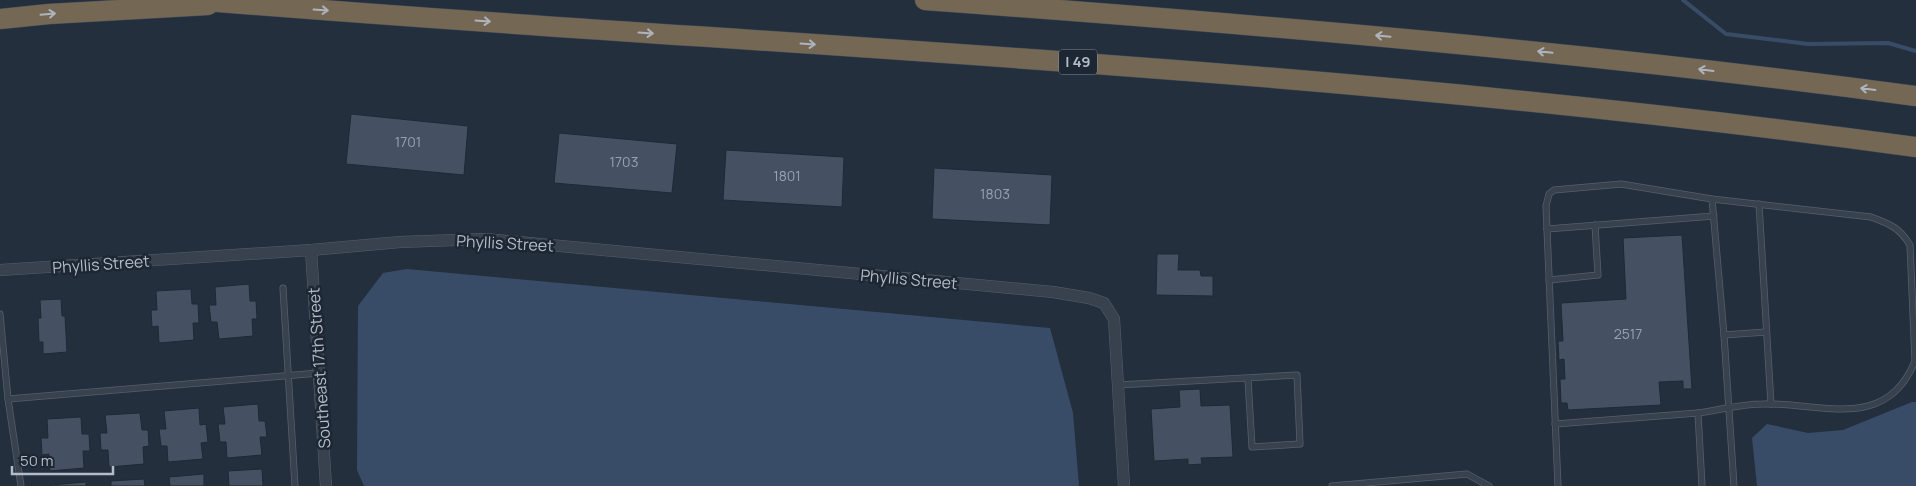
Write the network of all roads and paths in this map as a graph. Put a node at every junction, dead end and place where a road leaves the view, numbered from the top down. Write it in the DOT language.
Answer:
graph roads {
  1 [pos="194,0"];
  2 [pos="925,0"];
  3 [pos="238,4"];
  4 [pos="0,19"];
  5 [pos="1916,96"];
  6 [pos="1916,147"];
  7 [pos="1712,199"];
  8 [pos="1759,204"];
  9 [pos="1714,216"];
  10 [pos="1595,225"];
  11 [pos="1547,229"];
  12 [pos="312,250"];
  13 [pos="0,270"];
  14 [pos="1549,280"];
  15 [pos="283,288"];
  16 [pos="0,314"];
  17 [pos="1766,332"];
  18 [pos="1724,335"];
  19 [pos="319,373"];
  20 [pos="288,376"];
  21 [pos="1248,379"];
  22 [pos="1118,385"];
  23 [pos="8,399"];
  24 [pos="1770,404"];
  25 [pos="1728,408"];
  26 [pos="1698,413"];
  27 [pos="1555,424"];
  28 [pos="21,486"];
  29 [pos="295,486"];
  30 [pos="326,486"];
  31 [pos="1124,486"];
  32 [pos="1332,486"];
  33 [pos="1489,486"];
  34 [pos="1558,486"];
  35 [pos="1702,486"];
  36 [pos="1734,486"];
  1 -- 3 [label="highway, I 49"];
  5 -- 2 [label="highway, one-way"];
  4 -- 3 [label="highway, one-way"];
  3 -- 6 [label="highway, I 49, one-way"];
  7 -- 8 [label="lane"];
  7 -- 9 [label="lane"];
  7 -- 11 [label="lane"];
  8 -- 17 [label="lane"];
  8 -- 24 [label="lane"];
  9 -- 10 [label="lane"];
  9 -- 18 [label="lane"];
  10 -- 11 [label="lane"];
  10 -- 14 [label="lane"];
  11 -- 14 [label="lane"];
  12 -- 13 [label="street, Phyllis Street"];
  12 -- 19 [label="street, Southeast 17th Street"];
  12 -- 22 [label="street, Phyllis Street"];
  14 -- 27 [label="lane"];
  15 -- 20 [label="lane"];
  16 -- 23 [label="lane"];
  17 -- 18 [label="lane"];
  17 -- 24 [label="lane"];
  18 -- 25 [label="lane"];
  19 -- 20 [label="lane"];
  19 -- 30 [label="street, Southeast 17th Street"];
  20 -- 23 [label="lane"];
  20 -- 29 [label="lane"];
  21 -- 21 [label="lane"];
  21 -- 22 [label="lane"];
  22 -- 31 [label="street, Phyllis Street"];
  23 -- 28 [label="lane"];
  24 -- 25 [label="lane"];
  25 -- 26 [label="lane"];
  25 -- 36 [label="lane"];
  26 -- 27 [label="lane"];
  26 -- 35 [label="lane"];
  27 -- 34 [label="lane"];
  32 -- 33 [label="lane"];
}
